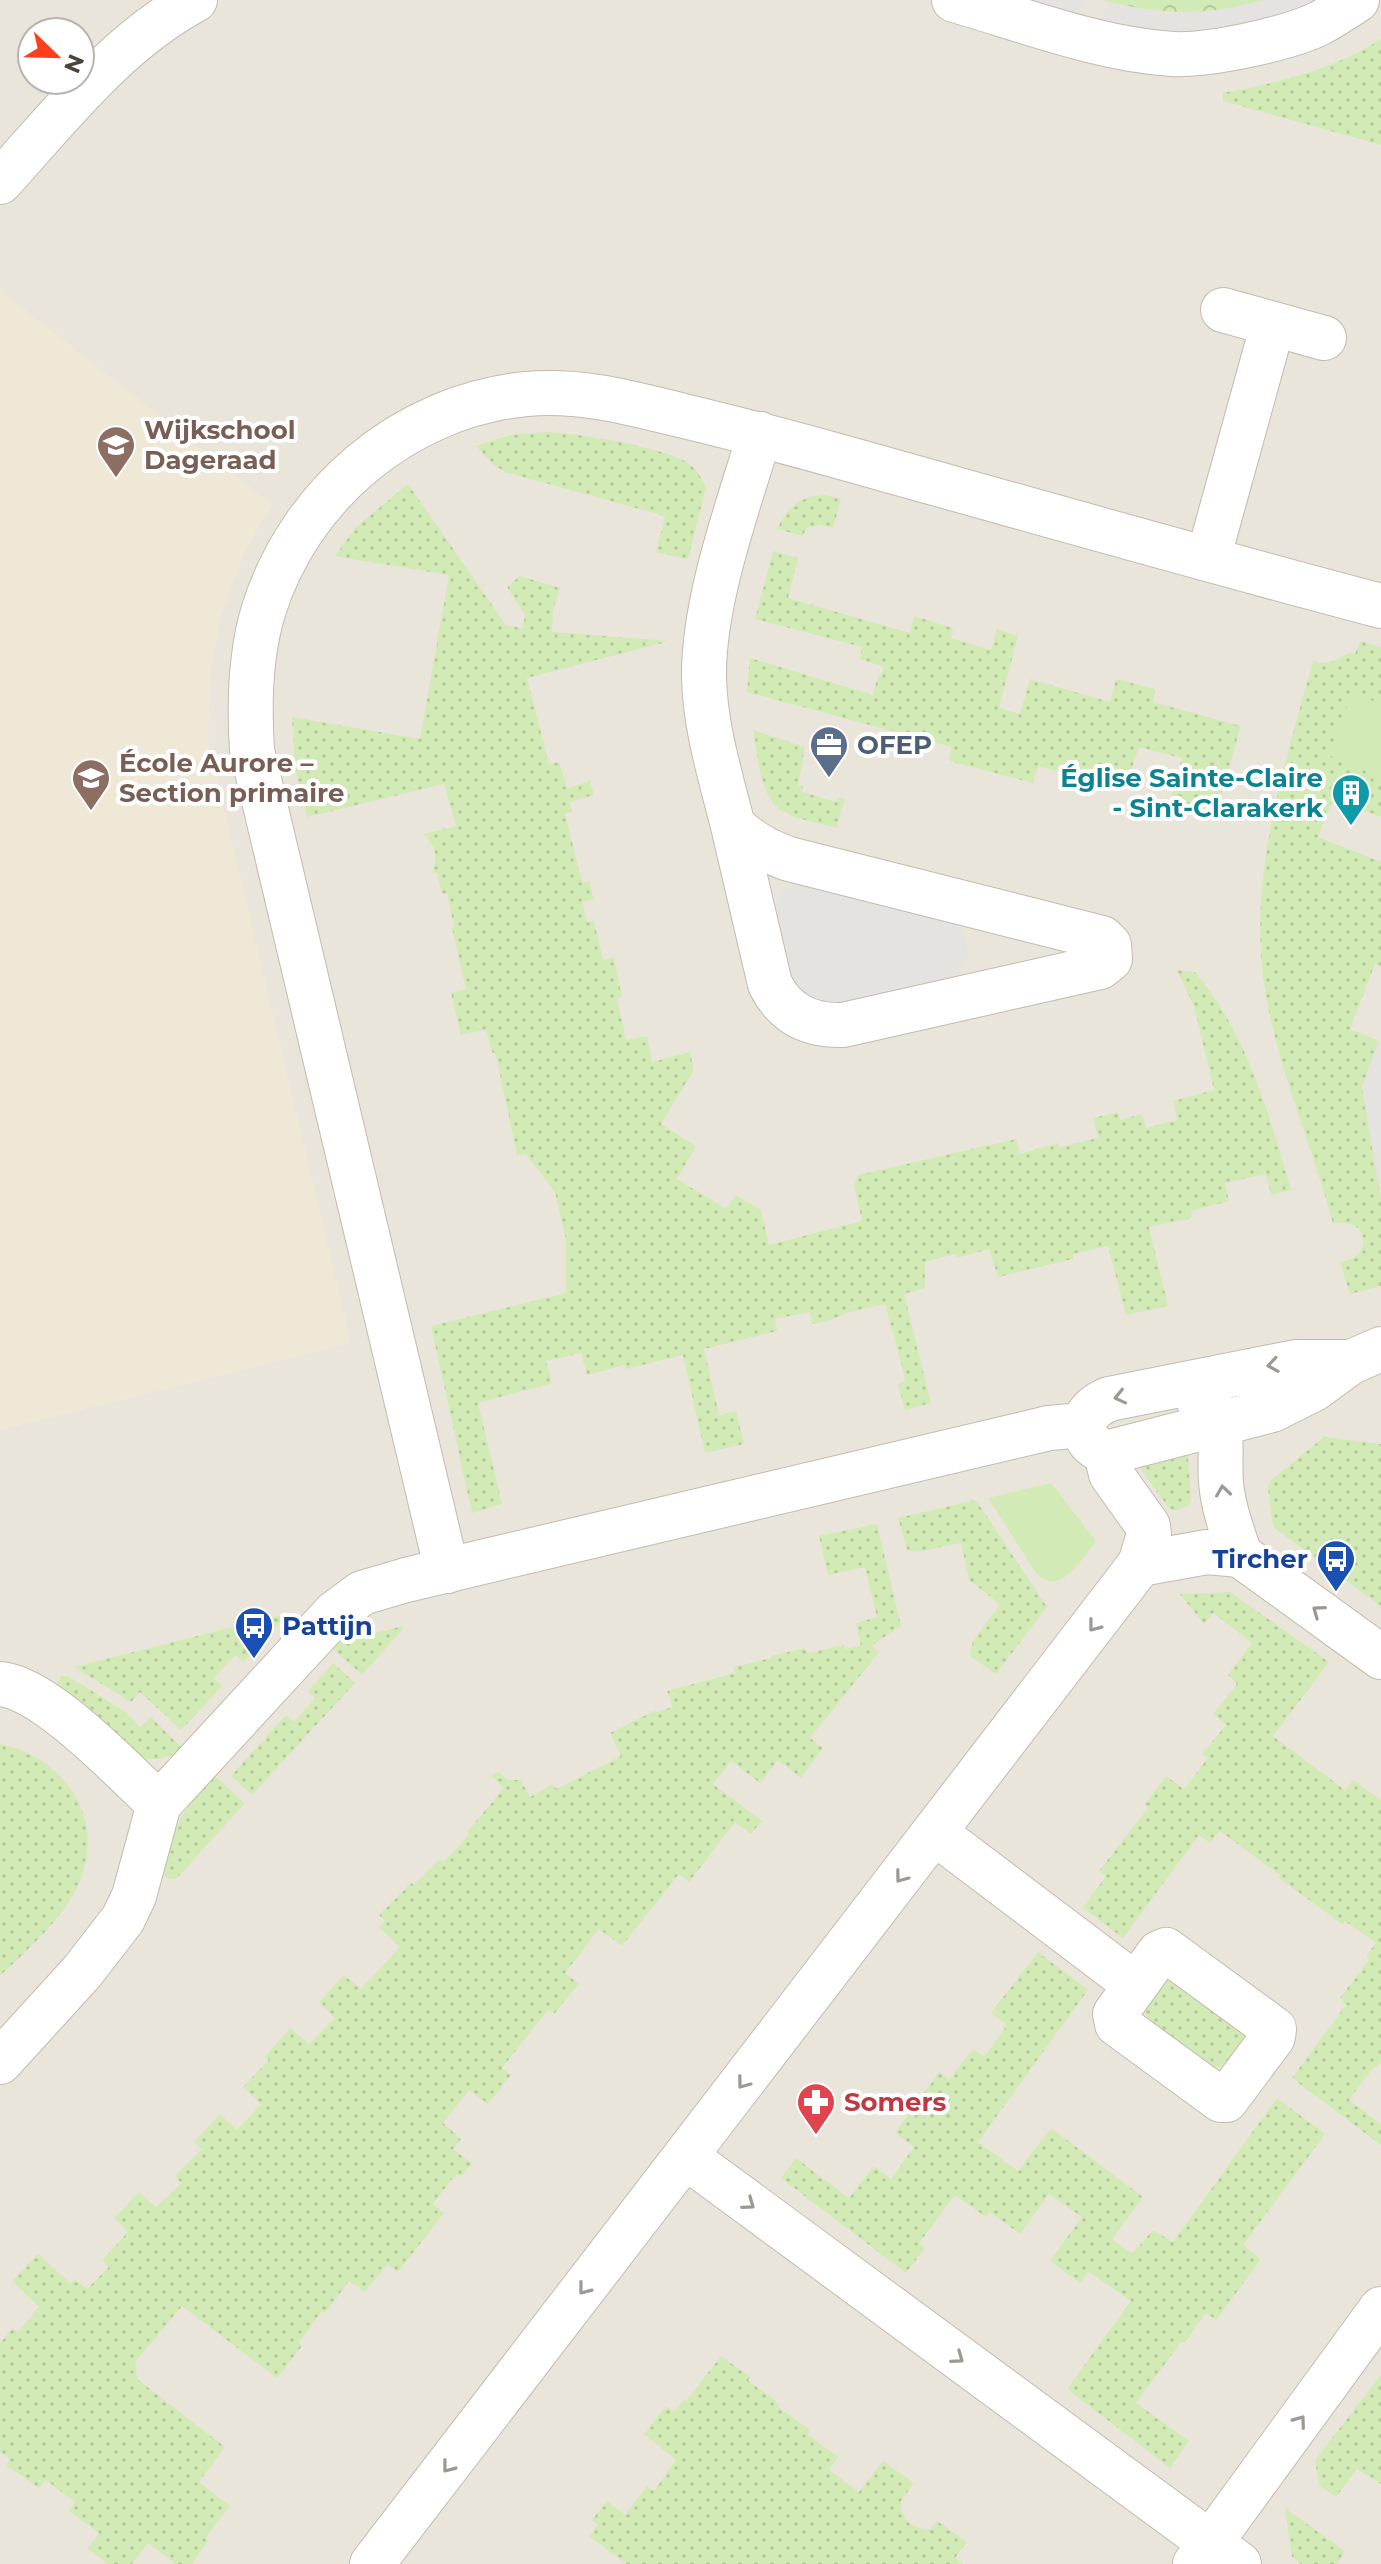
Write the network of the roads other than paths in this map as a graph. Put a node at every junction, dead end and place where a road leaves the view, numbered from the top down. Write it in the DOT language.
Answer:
graph roads {
  1 [pos="195,0"];
  2 [pos="954,0"];
  3 [pos="1357,0"];
  4 [pos="0,182"];
  5 [pos="1223,310"];
  6 [pos="1273,324"];
  7 [pos="1324,338"];
  8 [pos="760,434"];
  9 [pos="1208,559"];
  10 [pos="1381,606"];
  11 [pos="733,826"];
  12 [pos="1366,1356"];
  13 [pos="1169,1387"];
  14 [pos="1219,1425"];
  15 [pos="1094,1439"];
  16 [pos="1240,1555"];
  17 [pos="1140,1564"];
  18 [pos="447,1571"];
  19 [pos="1381,1657"];
  20 [pos="0,1684"];
  21 [pos="159,1804"];
  22 [pos="935,1833"];
  23 [pos="1136,1985"];
  24 [pos="0,2062"];
  25 [pos="686,2157"];
  26 [pos="1381,2309"];
  27 [pos="1215,2557"];
  28 [pos="372,2564"];
  1 -- 4 [label="street"];
  2 -- 3 [label="street"];
  5 -- 6 [label="street"];
  6 -- 7 [label="street"];
  6 -- 9 [label="street"];
  8 -- 9 [label="street"];
  8 -- 11 [label="street"];
  8 -- 18 [label="street"];
  9 -- 10 [label="street"];
  11 -- 11 [label="street"];
  12 -- 13 [label="street, one-way"];
  12 -- 14 [label="street"];
  13 -- 14 [label="street"];
  13 -- 15 [label="street, one-way"];
  14 -- 15 [label="street"];
  16 -- 14 [label="street, one-way"];
  15 -- 17 [label="street"];
  15 -- 18 [label="street"];
  16 -- 17 [label="street"];
  19 -- 16 [label="street, one-way"];
  17 -- 22 [label="street, one-way"];
  18 -- 21 [label="street"];
  20 -- 21 [label="street"];
  21 -- 24 [label="street"];
  22 -- 23 [label="street"];
  22 -- 25 [label="street, one-way"];
  25 -- 27 [label="street, one-way"];
  25 -- 28 [label="street, one-way"];
  27 -- 26 [label="street, one-way"];
}
